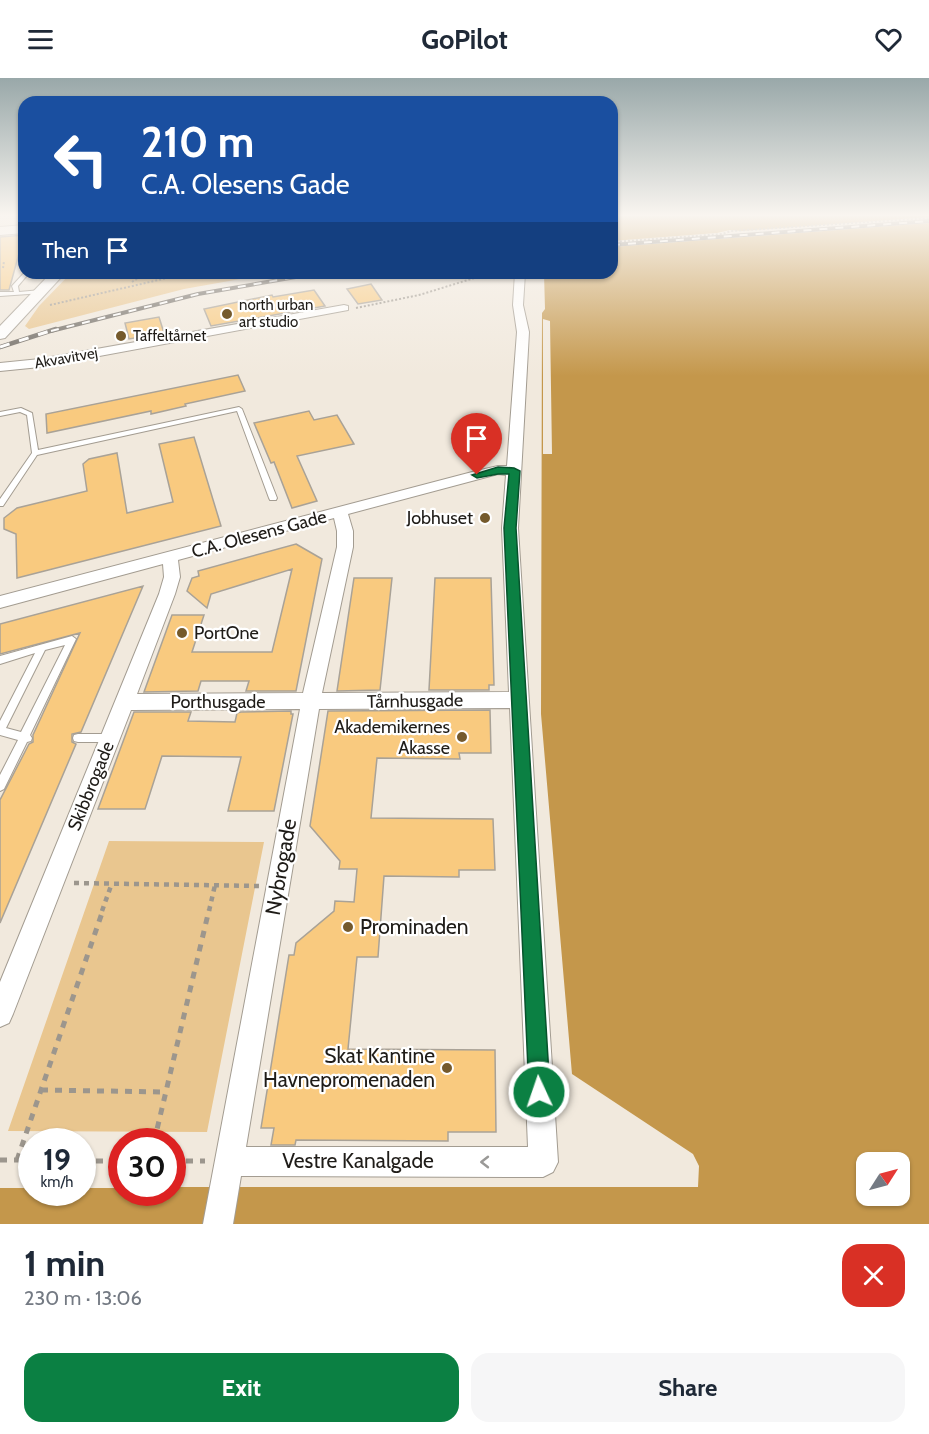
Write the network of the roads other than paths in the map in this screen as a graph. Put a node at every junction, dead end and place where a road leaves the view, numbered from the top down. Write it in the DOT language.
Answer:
graph roads {
  1 [pos="21,279"];
  2 [pos="53,279"];
  3 [pos="519,279"];
  4 [pos="17,292"];
  5 [pos="41,292"];
  6 [pos="0,294"];
  7 [pos="344,308"];
  8 [pos="0,335"];
  9 [pos="0,367"];
  10 [pos="0,414"];
  11 [pos="35,453"];
  12 [pos="514,471"];
  13 [pos="273,498"];
  14 [pos="0,504"];
  15 [pos="340,512"];
  16 [pos="170,557"];
  17 [pos="1,601"];
  18 [pos="42,648"];
  19 [pos="0,660"];
  20 [pos="518,700"];
  21 [pos="124,702"];
  22 [pos="311,702"];
  23 [pos="26,738"];
  24 [pos="78,738"];
  25 [pos="110,738"];
  26 [pos="0,786"];
  27 [pos="0,1014"];
  28 [pos="228,1170"];
  29 [pos="218,1224"];
  1 -- 4 [label="lane"];
  2 -- 5 [label="street"];
  3 -- 12 [label="street"];
  4 -- 5 [label="lane"];
  4 -- 6 [label="lane"];
  5 -- 8 [label="street"];
  7 -- 9 [label="street, Akvavitvej"];
  10 -- 11 [label="lane"];
  11 -- 13 [label="lane"];
  11 -- 14 [label="lane"];
  12 -- 15 [label="street, C.A. Olesens Gade"];
  12 -- 20 [label="street"];
  15 -- 16 [label="street, C.A. Olesens Gade"];
  15 -- 22 [label="street, Nybrogade"];
  16 -- 17 [label="street, C.A. Olesens Gade"];
  16 -- 21 [label="street, Skibbrogade"];
  18 -- 19 [label="lane"];
  18 -- 23 [label="lane"];
  18 -- 23 [label="lane"];
  20 -- 22 [label="street, Tårnhusgade"];
  20 -- 28 [label="street, Vestre Kanalgade, one-way"];
  21 -- 22 [label="street, Porthusgade"];
  21 -- 25 [label="street, Skibbrogade"];
  22 -- 28 [label="street, Nybrogade"];
  23 -- 26 [label="lane"];
  24 -- 25 [label="lane"];
  25 -- 27 [label="street, Skibbrogade"];
  28 -- 29 [label="street, Nybrogade"];
}
